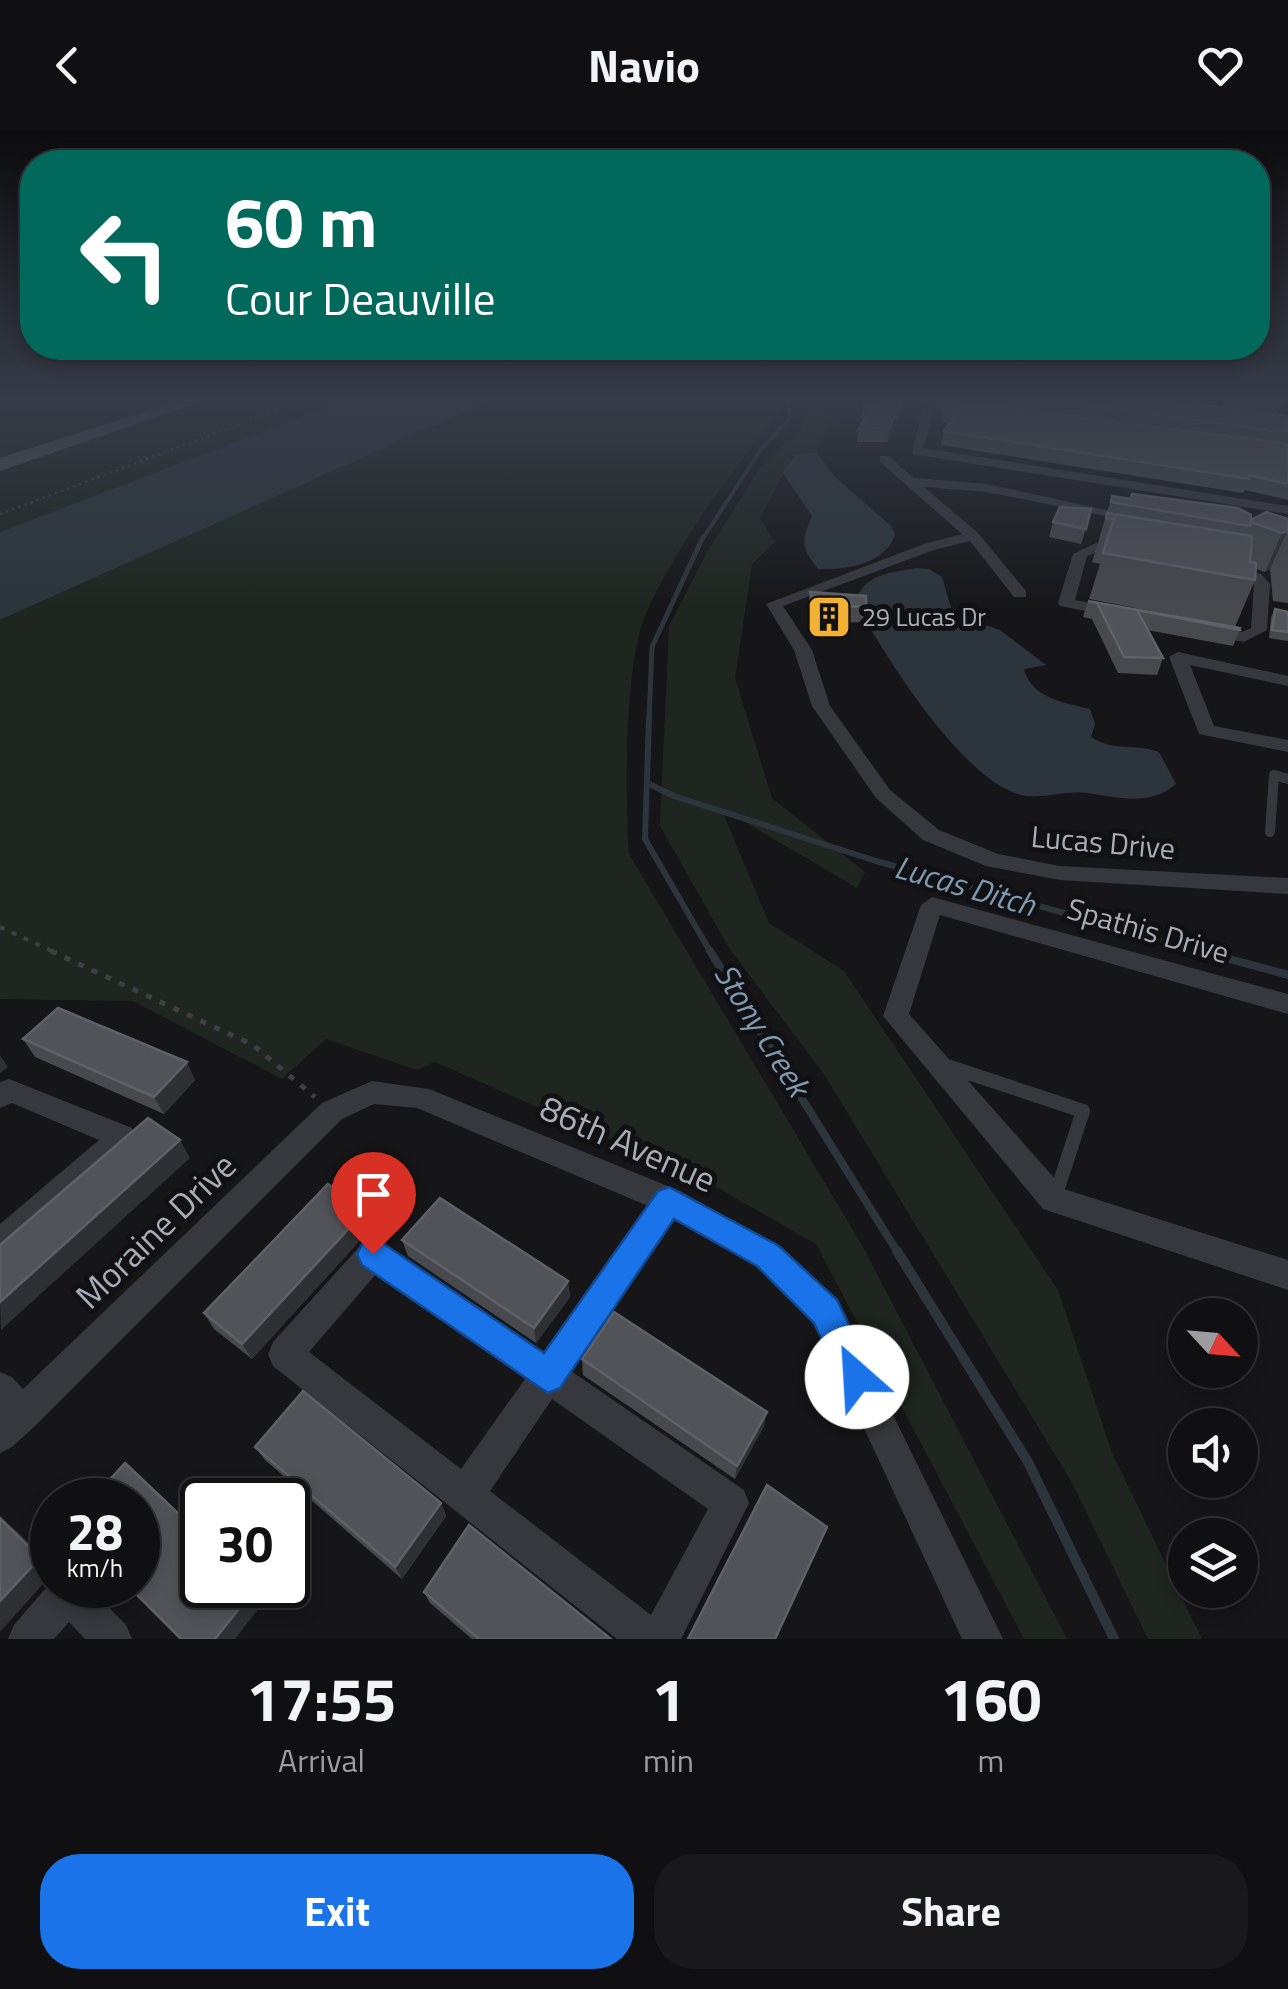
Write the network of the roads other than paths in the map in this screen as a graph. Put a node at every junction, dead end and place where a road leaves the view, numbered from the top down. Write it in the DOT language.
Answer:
graph roads {
  1 [pos="897,469"];
  2 [pos="1032,469"];
  3 [pos="912,482"];
  4 [pos="1288,510"];
  5 [pos="1153,521"];
  6 [pos="973,536"];
  7 [pos="1020,594"];
  8 [pos="1268,609"];
  9 [pos="1288,681"];
  10 [pos="1288,746"];
  11 [pos="1288,778"];
  12 [pos="1270,832"];
  13 [pos="1288,886"];
  14 [pos="1288,1004"];
  15 [pos="936,1062"];
  16 [pos="372,1092"];
  17 [pos="0,1097"];
  18 [pos="1054,1199"];
  19 [pos="669,1201"];
  20 [pos="0,1244"];
  21 [pos="1288,1275"];
  22 [pos="548,1376"];
  23 [pos="7,1413"];
  24 [pos="465,1495"];
  25 [pos="28,1639"];
  26 [pos="112,1639"];
  27 [pos="650,1639"];
  28 [pos="660,1639"];
  29 [pos="983,1639"];
  1 -- 3 [label="street"];
  2 -- 4 [label="street"];
  3 -- 5 [label="street"];
  3 -- 6 [label="street"];
  6 -- 7 [label="street"];
  6 -- 13 [label="street, Lucas Drive"];
  8 -- 8 [label="street"];
  9 -- 10 [label="street"];
  11 -- 12 [label="lane"];
  14 -- 15 [label="street, Spathis Drive"];
  15 -- 18 [label="street"];
  15 -- 18 [label="lane"];
  16 -- 19 [label="street, 86th Avenue"];
  16 -- 23 [label="street, Moraine Drive"];
  17 -- 20 [label="street"];
  18 -- 21 [label="street"];
  19 -- 22 [label="street"];
  19 -- 29 [label="street, 86th Avenue"];
  22 -- 24 [label="street"];
  22 -- 24 [label="street"];
  22 -- 28 [label="street"];
  24 -- 27 [label="street"];
  25 -- 26 [label="street"];
}
